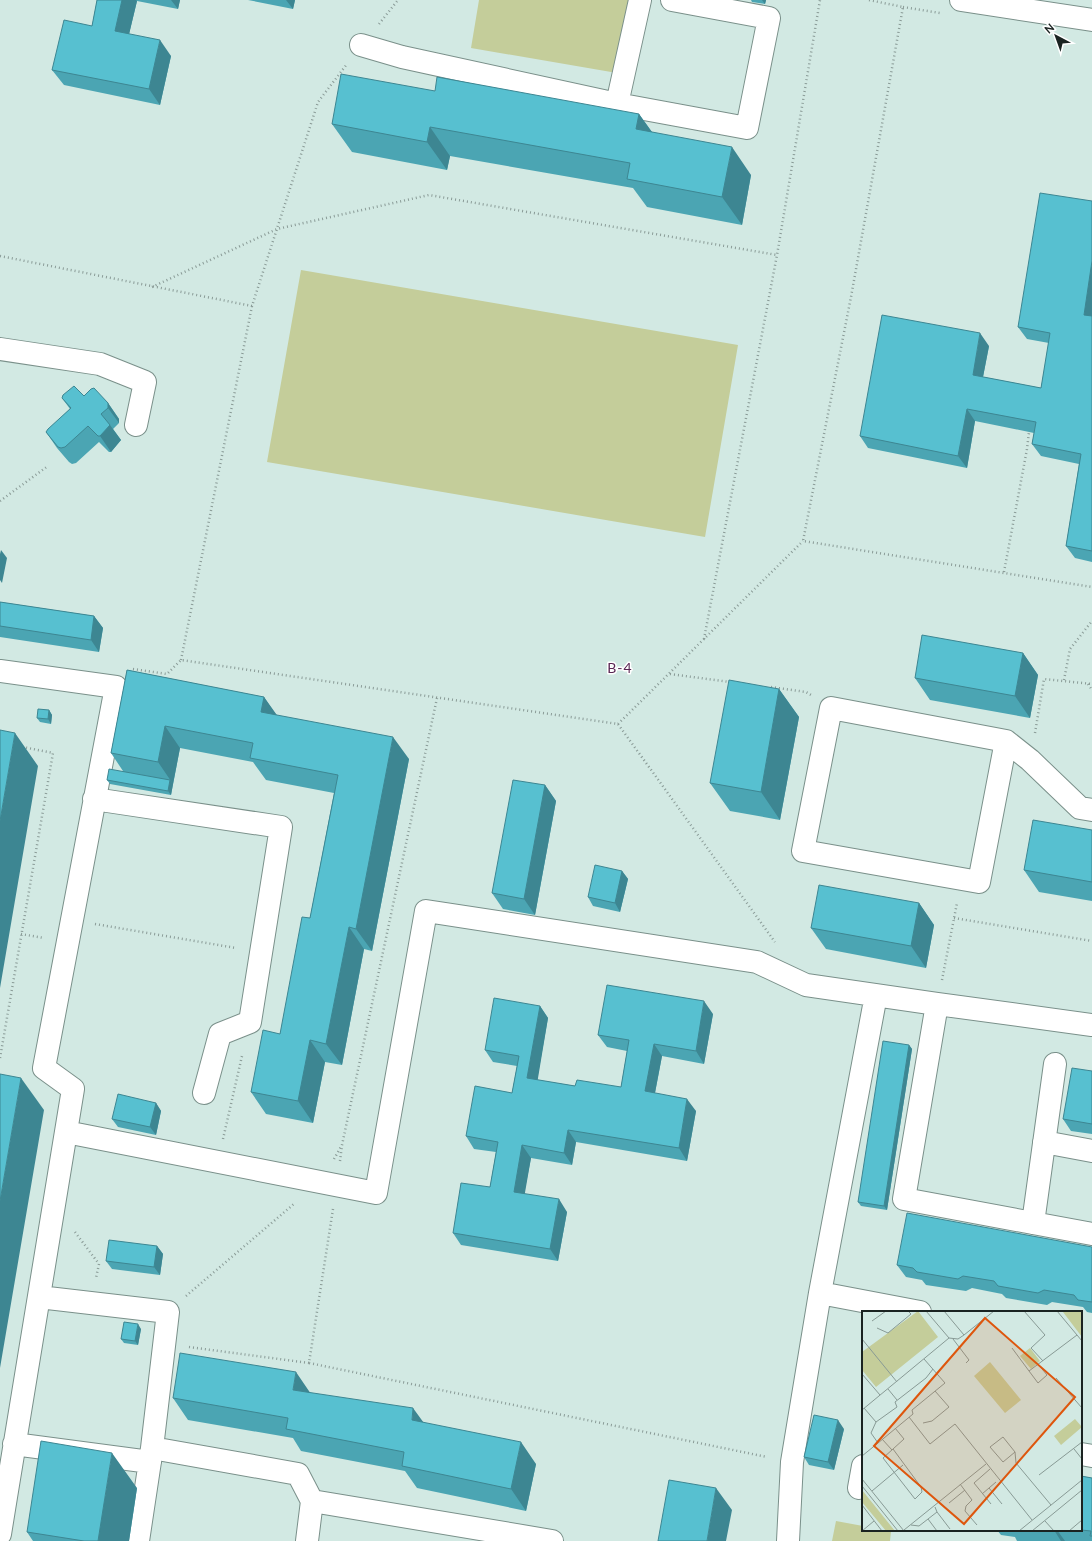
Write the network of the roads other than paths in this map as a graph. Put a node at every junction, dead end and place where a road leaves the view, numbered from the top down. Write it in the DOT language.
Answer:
graph roads {
  1 [pos="640,0"];
  2 [pos="672,0"];
  3 [pos="961,0"];
  4 [pos="1092,20"];
  5 [pos="361,45"];
  6 [pos="617,104"];
  7 [pos="0,349"];
  8 [pos="136,424"];
  9 [pos="0,671"];
  10 [pos="1006,741"];
  11 [pos="94,799"];
  12 [pos="1092,810"];
  13 [pos="876,995"];
  14 [pos="937,1004"];
  15 [pos="1092,1025"];
  16 [pos="1056,1064"];
  17 [pos="204,1093"];
  18 [pos="66,1132"];
  19 [pos="1044,1142"];
  20 [pos="1092,1151"];
  21 [pos="1033,1223"];
  22 [pos="1092,1234"];
  23 [pos="820,1293"];
  24 [pos="39,1297"];
  25 [pos="889,1309"];
  26 [pos="910,1311"];
  27 [pos="14,1444"];
  28 [pos="1082,1454"];
  29 [pos="151,1455"];
  30 [pos="1092,1456"];
  31 [pos="862,1472"];
  32 [pos="859,1488"];
  33 [pos="3,1496"];
  34 [pos="312,1501"];
  35 [pos="0,1534"];
  36 [pos="138,1541"];
  37 [pos="307,1541"];
  38 [pos="552,1541"];
  39 [pos="788,1541"];
  1 -- 6 [label="lane"];
  2 -- 6 [label="lane"];
  3 -- 4 [label="lane"];
  5 -- 6 [label="lane"];
  7 -- 8 [label="lane"];
  9 -- 11 [label="lane"];
  10 -- 10 [label="lane"];
  10 -- 12 [label="lane"];
  11 -- 17 [label="lane"];
  11 -- 18 [label="lane"];
  13 -- 14 [label="lane"];
  13 -- 18 [label="lane"];
  13 -- 23 [label="lane"];
  14 -- 15 [label="lane"];
  14 -- 21 [label="lane"];
  16 -- 19 [label="lane"];
  18 -- 24 [label="lane"];
  19 -- 20 [label="lane"];
  19 -- 21 [label="lane"];
  21 -- 22 [label="lane"];
  23 -- 25 [label="lane"];
  23 -- 39 [label="lane"];
  24 -- 27 [label="lane"];
  24 -- 29 [label="lane"];
  25 -- 26 [label="lane"];
  27 -- 29 [label="lane"];
  27 -- 33 [label="lane"];
  28 -- 30 [label="lane"];
  29 -- 34 [label="lane"];
  29 -- 36 [label="lane"];
  31 -- 32 [label="lane"];
  33 -- 35 [label="lane"];
  34 -- 37 [label="lane"];
  34 -- 38 [label="lane"];
}
